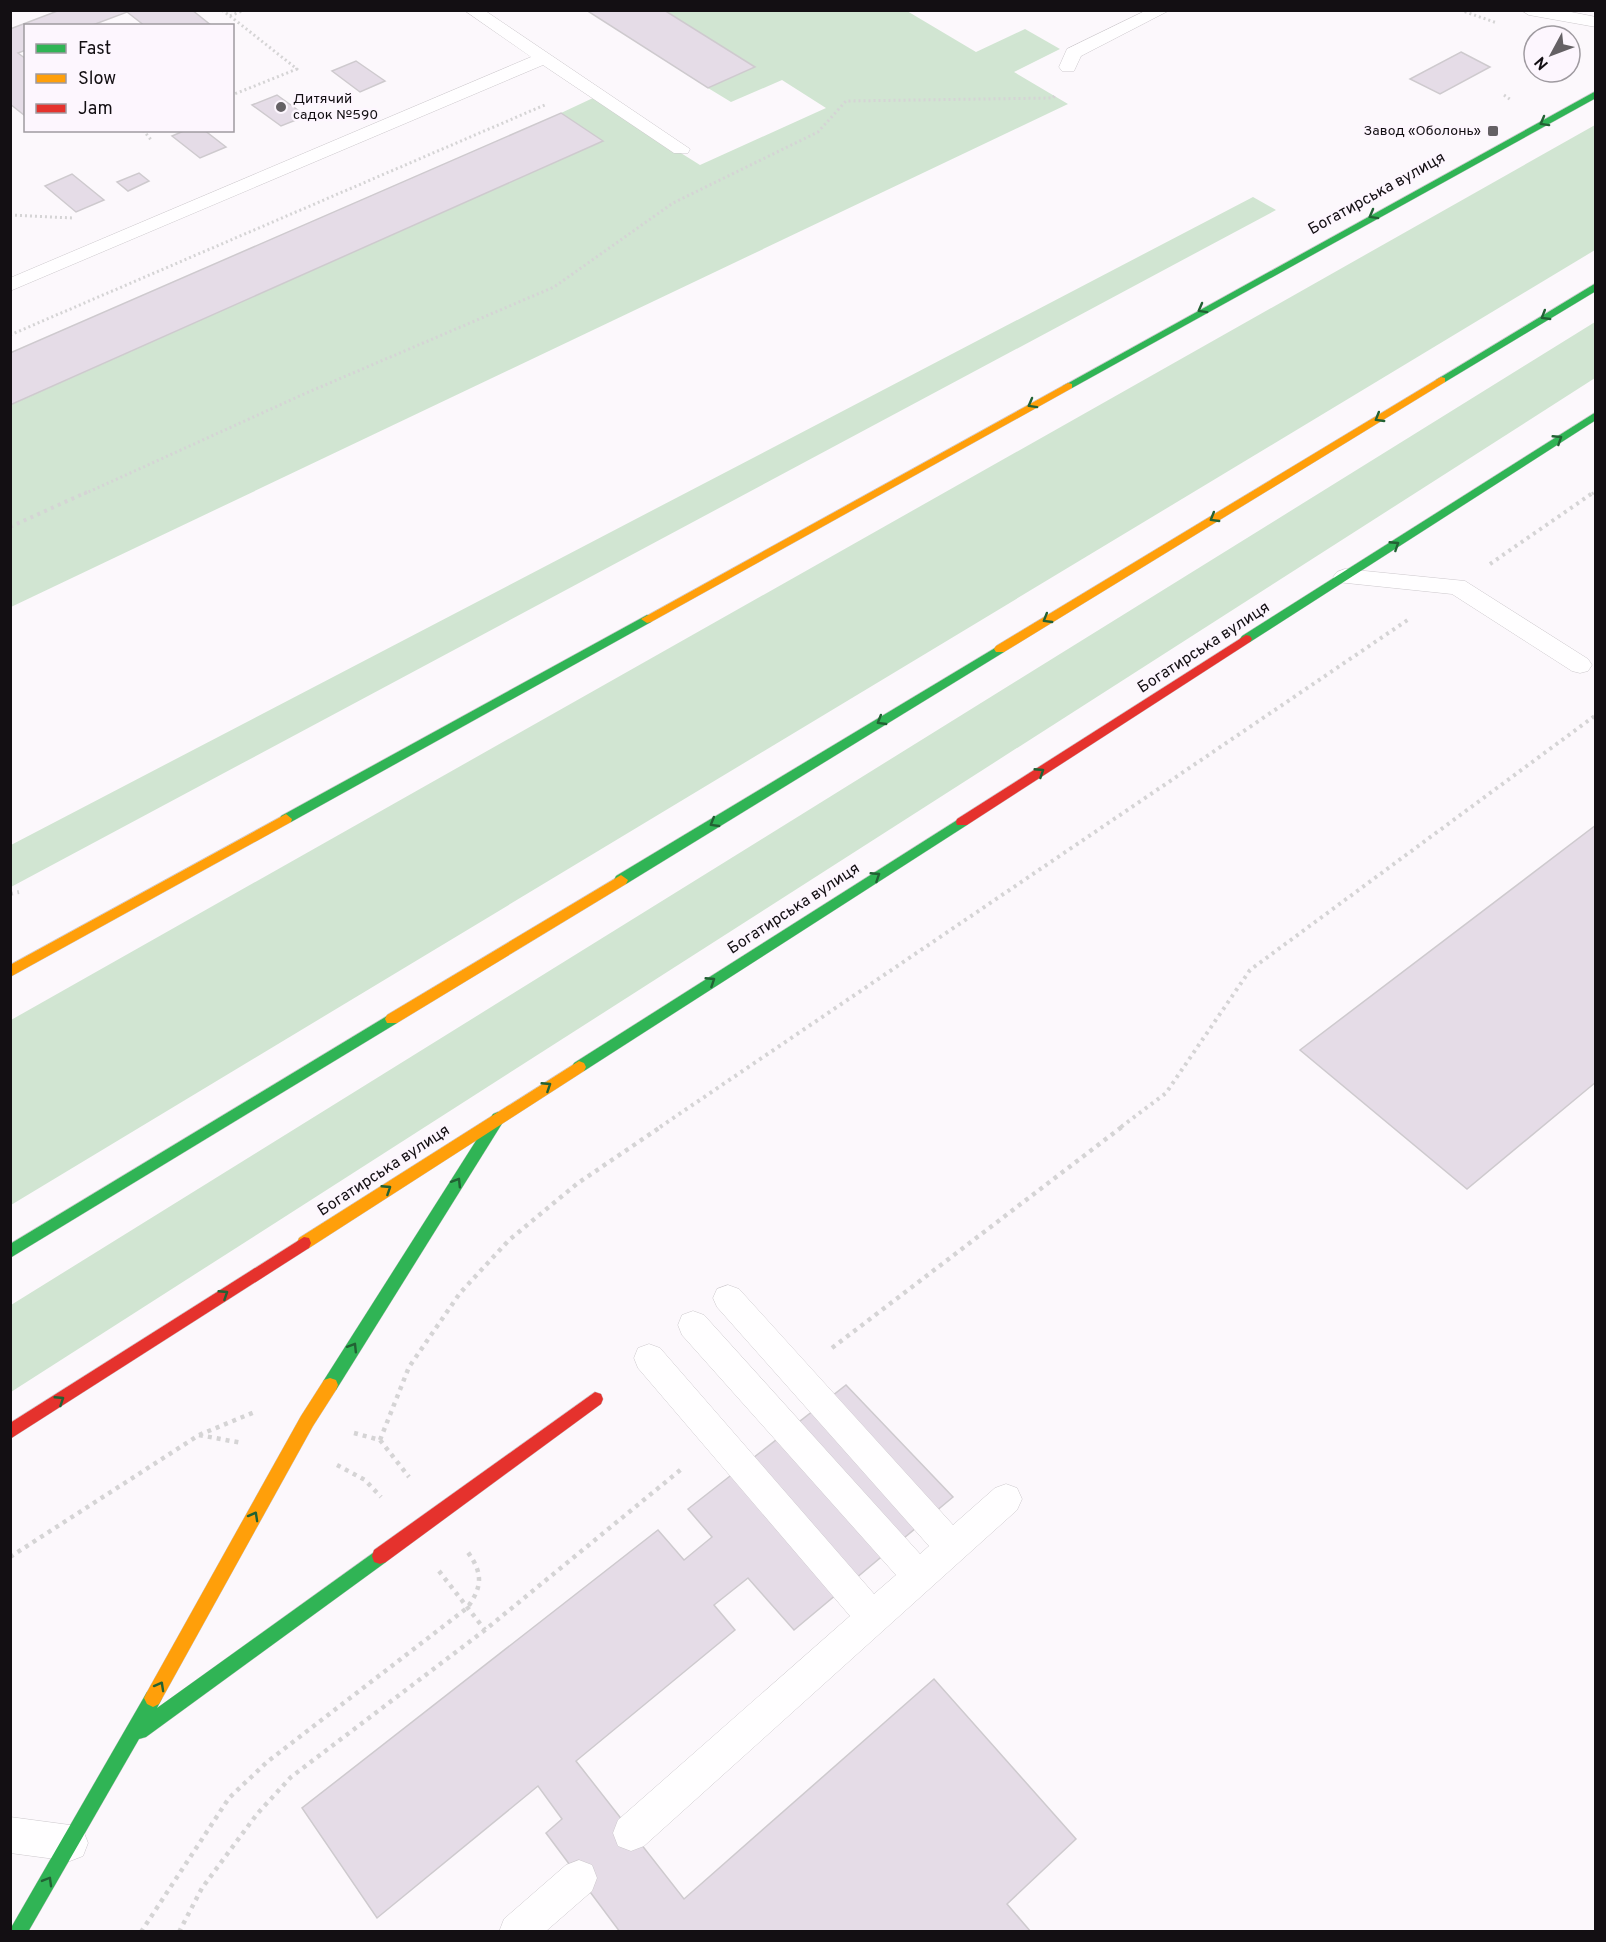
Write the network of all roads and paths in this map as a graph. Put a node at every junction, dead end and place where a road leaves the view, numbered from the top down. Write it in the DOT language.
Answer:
graph roads {
  1 [pos="222,10"];
  2 [pos="244,10"];
  3 [pos="472,10"];
  4 [pos="1162,10"];
  5 [pos="1529,10"];
  6 [pos="230,16"];
  7 [pos="1594,23"];
  8 [pos="544,58"];
  9 [pos="1068,67"];
  10 [pos="588,86"];
  11 [pos="234,94"];
  12 [pos="1596,94"];
  13 [pos="145,132"];
  14 [pos="152,141"];
  15 [pos="681,149"];
  16 [pos="10,285"];
  17 [pos="1596,286"];
  18 [pos="10,335"];
  19 [pos="1596,415"];
  20 [pos="1596,491"];
  21 [pos="10,526"];
  22 [pos="1346,577"];
  23 [pos="1457,587"];
  24 [pos="1580,665"];
  25 [pos="1596,715"];
  26 [pos="19,892"];
  27 [pos="10,894"];
  28 [pos="10,972"];
  29 [pos="498,1118"];
  30 [pos="10,1252"];
  31 [pos="728,1298"];
  32 [pos="693,1325"];
  33 [pos="649,1358"];
  34 [pos="796,1376"];
  35 [pos="595,1399"];
  36 [pos="10,1432"];
  37 [pos="719,1438"];
  38 [pos="380,1440"];
  39 [pos="290,1451"];
  40 [pos="1006,1499"];
  41 [pos="411,1534"];
  42 [pos="952,1547"];
  43 [pos="10,1557"];
  44 [pos="918,1577"];
  45 [pos="873,1618"];
  46 [pos="485,1630"];
  47 [pos="132,1737"];
  48 [pos="632,1833"];
  49 [pos="10,1835"];
  50 [pos="70,1843"];
  51 [pos="579,1878"];
  52 [pos="18,1932"];
  53 [pos="179,1932"];
  54 [pos="517,1932"];
  1 -- 6 [label="path"];
  2 -- 6 [label="path"];
  3 -- 8 [label="lane"];
  4 -- 9 [label="lane"];
  5 -- 7 [label="lane"];
  6 -- 11 [label="path"];
  8 -- 10 [label="lane"];
  8 -- 16 [label="lane"];
  9 -- 21 [label="path"];
  10 -- 15 [label="lane"];
  10 -- 18 [label="path"];
  12 -- 28 [label="main road, Богатирська вулиця, one-way"];
  13 -- 14 [label="path"];
  17 -- 30 [label="main road, one-way"];
  22 -- 19 [label="main road, Богатирська вулиця, one-way"];
  20 -- 23 [label="path"];
  22 -- 23 [label="lane"];
  29 -- 22 [label="main road, Богатирська вулиця, one-way"];
  23 -- 24 [label="lane"];
  23 -- 38 [label="path"];
  25 -- 34 [label="path"];
  26 -- 27 [label="path"];
  36 -- 29 [label="main road, Богатирська вулиця, one-way"];
  39 -- 29 [label="main road, one-way"];
  31 -- 34 [label="lane"];
  32 -- 44 [label="lane"];
  33 -- 37 [label="lane"];
  34 -- 42 [label="lane"];
  35 -- 41 [label="main road"];
  37 -- 45 [label="lane"];
  37 -- 46 [label="path"];
  39 -- 41 [label="path"];
  39 -- 43 [label="path"];
  47 -- 39 [label="main road, one-way"];
  40 -- 42 [label="lane"];
  41 -- 46 [label="path"];
  41 -- 47 [label="main road"];
  42 -- 44 [label="lane"];
  44 -- 45 [label="lane"];
  45 -- 48 [label="lane"];
  46 -- 53 [label="path"];
  47 -- 50 [label="main road"];
  49 -- 50 [label="lane"];
  52 -- 50 [label="main road, one-way"];
  51 -- 54 [label="lane"];
}
